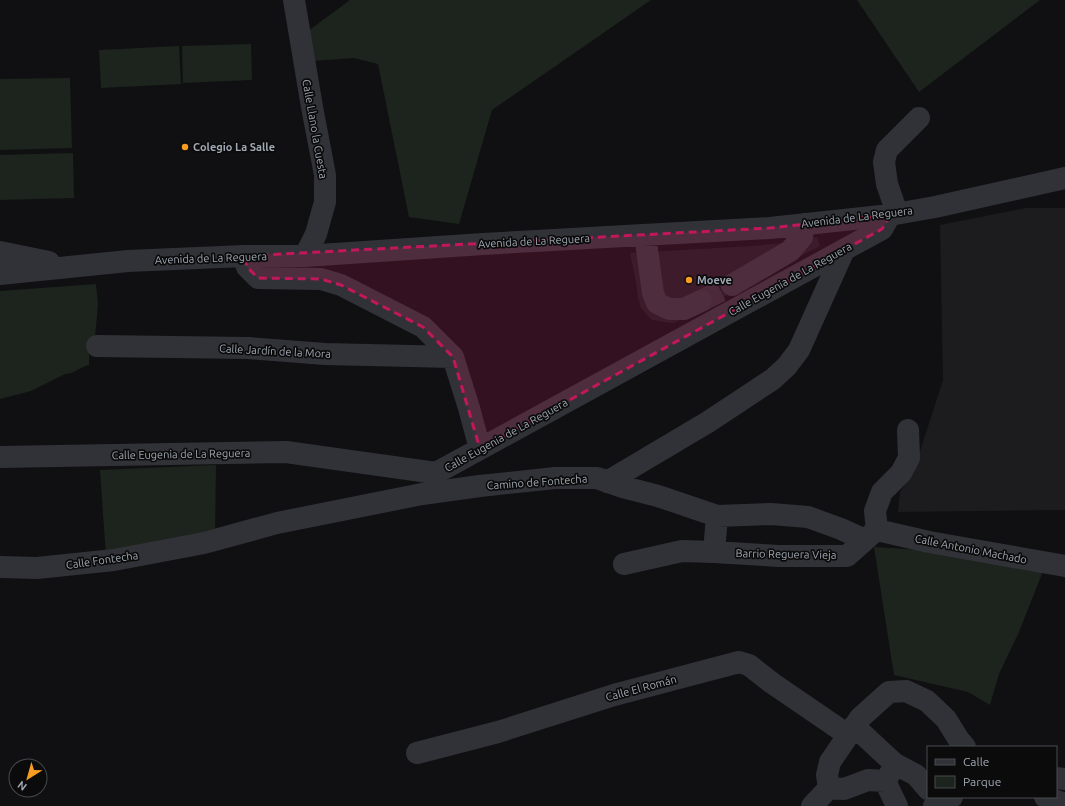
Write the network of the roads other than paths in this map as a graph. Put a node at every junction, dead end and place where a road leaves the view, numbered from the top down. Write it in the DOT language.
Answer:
graph roads {
  1 [pos="294,0"];
  2 [pos="919,118"];
  3 [pos="1065,178"];
  4 [pos="893,214"];
  5 [pos="804,224"];
  6 [pos="645,235"];
  7 [pos="844,250"];
  8 [pos="790,251"];
  9 [pos="0,252"];
  10 [pos="244,256"];
  11 [pos="305,256"];
  12 [pos="821,262"];
  13 [pos="73,266"];
  14 [pos="0,274"];
  15 [pos="732,285"];
  16 [pos="706,325"];
  17 [pos="97,346"];
  18 [pos="452,357"];
  19 [pos="908,430"];
  20 [pos="480,449"];
  21 [pos="0,457"];
  22 [pos="439,482"];
  23 [pos="607,482"];
  24 [pos="717,516"];
  25 [pos="871,535"];
  26 [pos="204,543"];
  27 [pos="714,552"];
  28 [pos="624,564"];
  29 [pos="1065,566"];
  30 [pos="0,567"];
  31 [pos="851,730"];
  32 [pos="964,746"];
  33 [pos="417,753"];
  34 [pos="890,773"];
  35 [pos="829,788"];
  36 [pos="927,788"];
  37 [pos="1048,798"];
  38 [pos="1065,804"];
  39 [pos="812,806"];
  40 [pos="897,806"];
  1 -- 11 [label="street, Calle Llano la Cuesta"];
  2 -- 4 [label="street"];
  3 -- 4 [label="street, Avenida de La Reguera"];
  4 -- 5 [label="street, Avenida de La Reguera"];
  4 -- 7 [label="street, Calle Eugenia de La Reguera"];
  5 -- 6 [label="street, Avenida de La Reguera"];
  5 -- 8 [label="street"];
  6 -- 11 [label="street, Avenida de La Reguera"];
  6 -- 16 [label="street"];
  7 -- 12 [label="street, Calle Eugenia de La Reguera"];
  7 -- 23 [label="street"];
  8 -- 12 [label="street"];
  8 -- 15 [label="street"];
  9 -- 13 [label="street"];
  10 -- 11 [label="street, Avenida de La Reguera"];
  10 -- 13 [label="street, Avenida de La Reguera"];
  10 -- 18 [label="street"];
  12 -- 16 [label="street, Calle Eugenia de La Reguera"];
  13 -- 14 [label="street, Avenida de La Reguera"];
  16 -- 20 [label="street, Calle Eugenia de La Reguera"];
  17 -- 18 [label="street, Calle Jardín de la Mora"];
  18 -- 20 [label="street"];
  19 -- 25 [label="street"];
  20 -- 22 [label="street, Calle Eugenia de La Reguera"];
  21 -- 22 [label="street, Calle Eugenia de La Reguera"];
  22 -- 23 [label="street, Camino de Fontecha"];
  22 -- 26 [label="street, Camino de Fontecha"];
  23 -- 24 [label="street, Camino de Fontecha"];
  24 -- 25 [label="street, Camino de Fontecha"];
  24 -- 27 [label="street"];
  25 -- 27 [label="street, Barrio Reguera Vieja"];
  25 -- 29 [label="street, Calle Antonio Machado"];
  26 -- 30 [label="street, Calle Fontecha"];
  27 -- 28 [label="street, Barrio Reguera Vieja"];
  31 -- 32 [label="street"];
  31 -- 33 [label="street, Calle El Román"];
  31 -- 34 [label="street, Calle El Román"];
  31 -- 35 [label="street"];
  34 -- 35 [label="street"];
  34 -- 36 [label="street"];
  34 -- 40 [label="street"];
  35 -- 39 [label="street"];
  37 -- 38 [label="street"];
}
